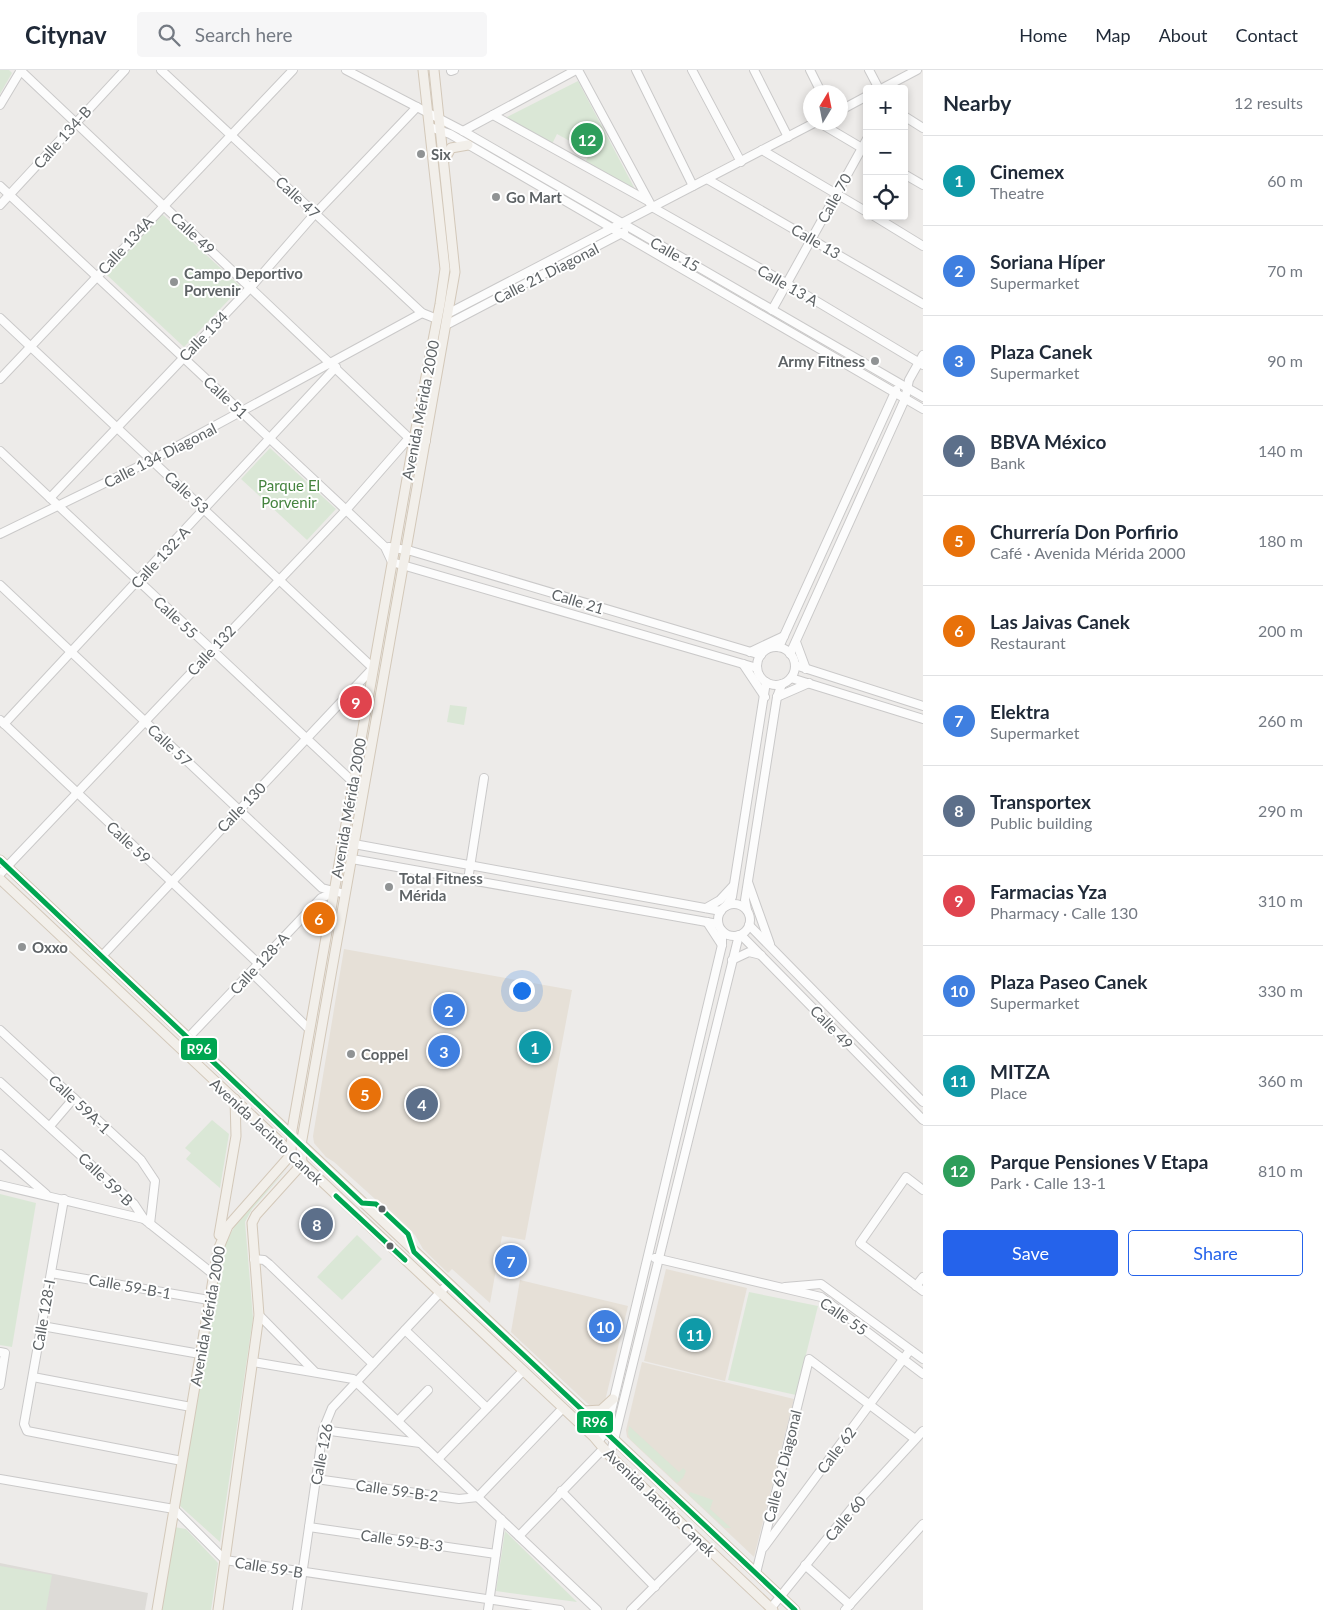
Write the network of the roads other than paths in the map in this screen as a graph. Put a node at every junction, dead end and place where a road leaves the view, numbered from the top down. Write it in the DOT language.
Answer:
graph roads {
  1 [pos="21,70"];
  2 [pos="125,70"];
  3 [pos="161,70"];
  4 [pos="293,70"];
  5 [pos="346,70"];
  6 [pos="422,70"];
  7 [pos="434,70"];
  8 [pos="577,70"];
  9 [pos="636,70"];
  10 [pos="692,70"];
  11 [pos="754,70"];
  12 [pos="810,70"];
  13 [pos="869,70"];
  14 [pos="917,70"];
  15 [pos="901,78"];
  16 [pos="818,85"];
  17 [pos="878,85"];
  18 [pos="888,85"];
  19 [pos="897,85"];
  20 [pos="863,98"];
  21 [pos="0,104"];
  22 [pos="848,106"];
  23 [pos="417,107"];
  24 [pos="428,112"];
  25 [pos="493,115"];
  26 [pos="440,119"];
  27 [pos="908,119"];
  28 [pos="74,123"];
  29 [pos="430,127"];
  30 [pos="923,128"];
  31 [pos="803,129"];
  32 [pos="441,130"];
  33 [pos="830,130"];
  34 [pos="463,131"];
  35 [pos="231,134"];
  36 [pos="788,137"];
  37 [pos="468,145"];
  38 [pos="863,149"];
  39 [pos="762,150"];
  40 [pos="863,152"];
  41 [pos="445,159"];
  42 [pos="740,162"];
  43 [pos="906,175"];
  44 [pos="707,179"];
  45 [pos="923,185"];
  46 [pos="0,186"];
  47 [pos="693,186"];
  48 [pos="836,193"];
  49 [pos="10,195"];
  50 [pos="164,204"];
  51 [pos="0,205"];
  52 [pos="651,205"];
  53 [pos="863,210"];
  54 [pos="316,214"];
  55 [pos="640,214"];
  56 [pos="881,220"];
  57 [pos="620,223"];
  58 [pos="610,228"];
  59 [pos="630,228"];
  60 [pos="621,235"];
  61 [pos="811,238"];
  62 [pos="923,246"];
  63 [pos="96,276"];
  64 [pos="786,282"];
  65 [pos="251,287"];
  66 [pos="923,304"];
  67 [pos="772,310"];
  68 [pos="422,313"];
  69 [pos="449,313"];
  70 [pos="0,318"];
  71 [pos="437,319"];
  72 [pos="446,325"];
  73 [pos="30,347"];
  74 [pos="183,357"];
  75 [pos="922,361"];
  76 [pos="334,365"];
  77 [pos="0,379"];
  78 [pos="906,384"];
  79 [pos="894,392"];
  80 [pos="923,397"];
  81 [pos="905,399"];
  82 [pos="923,409"];
  83 [pos="242,412"];
  84 [pos="116,426"];
  85 [pos="270,438"];
  86 [pos="411,438"];
  87 [pos="426,441"];
  88 [pos="0,451"];
  89 [pos="152,460"];
  90 [pos="50,498"];
  91 [pos="59,507"];
  92 [pos="204,509"];
  93 [pos="346,510"];
  94 [pos="837,518"];
  95 [pos="849,525"];
  96 [pos="0,534"];
  97 [pos="385,547"];
  98 [pos="395,547"];
  99 [pos="407,550"];
  100 [pos="392,562"];
  101 [pos="405,565"];
  102 [pos="279,578"];
  103 [pos="137,581"];
  104 [pos="0,585"];
  105 [pos="586,604"];
  106 [pos="583,617"];
  107 [pos="784,636"];
  108 [pos="796,642"];
  109 [pos="779,647"];
  110 [pos="211,650"];
  111 [pos="71,652"];
  112 [pos="750,652"];
  113 [pos="790,654"];
  114 [pos="761,655"];
  115 [pos="743,664"];
  116 [pos="795,665"];
  117 [pos="373,668"];
  118 [pos="757,668"];
  119 [pos="806,669"];
  120 [pos="384,670"];
  121 [pos="791,678"];
  122 [pos="766,682"];
  123 [pos="809,683"];
  124 [pos="782,684"];
  125 [pos="765,697"];
  126 [pos="777,697"];
  127 [pos="923,706"];
  128 [pos="923,720"];
  129 [pos="144,721"];
  130 [pos="2,722"];
  131 [pos="306,739"];
  132 [pos="484,778"];
  133 [pos="353,782"];
  134 [pos="76,793"];
  135 [pos="749,794"];
  136 [pos="762,796"];
  137 [pos="238,809"];
  138 [pos="354,844"];
  139 [pos="352,859"];
  140 [pos="0,860"];
  141 [pos="470,865"];
  142 [pos="8,868"];
  143 [pos="0,874"];
  144 [pos="0,879"];
  145 [pos="468,880"];
  146 [pos="171,881"];
  147 [pos="748,882"];
  148 [pos="734,885"];
  149 [pos="333,893"];
  150 [pos="345,894"];
  151 [pos="706,908"];
  152 [pos="723,909"];
  153 [pos="746,910"];
  154 [pos="54,911"];
  155 [pos="44,921"];
  156 [pos="707,922"];
  157 [pos="750,925"];
  158 [pos="720,927"];
  159 [pos="740,935"];
  160 [pos="722,945"];
  161 [pos="771,946"];
  162 [pos="102,956"];
  163 [pos="763,956"];
  164 [pos="732,960"];
  165 [pos="258,964"];
  166 [pos="251,972"];
  167 [pos="310,1029"];
  168 [pos="0,1030"];
  169 [pos="854,1030"];
  170 [pos="188,1038"];
  171 [pos="843,1038"];
  172 [pos="0,1082"];
  173 [pos="688,1089"];
  174 [pos="700,1092"];
  175 [pos="74,1098"];
  176 [pos="235,1099"];
  177 [pos="923,1102"];
  178 [pos="923,1120"];
  179 [pos="50,1126"];
  180 [pos="291,1135"];
  181 [pos="301,1145"];
  182 [pos="291,1153"];
  183 [pos="0,1154"];
  184 [pos="302,1164"];
  185 [pos="0,1185"];
  186 [pos="923,1190"];
  187 [pos="48,1195"];
  188 [pos="64,1199"];
  189 [pos="147,1221"];
  190 [pos="218,1250"];
  191 [pos="648,1256"];
  192 [pos="254,1259"];
  193 [pos="659,1259"];
  194 [pos="51,1273"];
  195 [pos="213,1274"];
  196 [pos="923,1277"];
  197 [pos="448,1284"];
  198 [pos="776,1288"];
  199 [pos="920,1288"];
  200 [pos="440,1293"];
  201 [pos="209,1300"];
  202 [pos="259,1315"];
  203 [pos="42,1326"];
  204 [pos="405,1330"];
  205 [pos="910,1350"];
  206 [pos="3,1352"];
  207 [pos="200,1354"];
  208 [pos="903,1359"];
  209 [pos="923,1359"];
  210 [pos="253,1362"];
  211 [pos="374,1364"];
  212 [pos="523,1371"];
  213 [pos="315,1372"];
  214 [pos="923,1374"];
  215 [pos="33,1377"];
  216 [pos="356,1382"];
  217 [pos="0,1385"];
  218 [pos="428,1390"];
  219 [pos="614,1399"];
  220 [pos="870,1404"];
  221 [pos="191,1407"];
  222 [pos="487,1408"];
  223 [pos="562,1408"];
  224 [pos="584,1411"];
  225 [pos="398,1421"];
  226 [pos="323,1430"];
  227 [pos="923,1431"];
  228 [pos="606,1432"];
  229 [pos="916,1439"];
  230 [pos="615,1441"];
  231 [pos="421,1443"];
  232 [pos="601,1445"];
  233 [pos="610,1456"];
  234 [pos="438,1459"];
  235 [pos="182,1462"];
  236 [pos="0,1479"];
  237 [pos="316,1479"];
  238 [pos="561,1491"];
  239 [pos="478,1498"];
  240 [pos="174,1509"];
  241 [pos="501,1519"];
  242 [pos="923,1524"];
  243 [pos="309,1527"];
  244 [pos="519,1536"];
  245 [pos="700,1541"];
  246 [pos="762,1550"];
  247 [pos="496,1554"];
  248 [pos="225,1560"];
  249 [pos="806,1565"];
  250 [pos="302,1573"];
  251 [pos="756,1573"];
  252 [pos="655,1587"];
  253 [pos="780,1597"];
  254 [pos="489,1600"];
  255 [pos="847,1607"];
  256 [pos="772,1609"];
  257 [pos="157,1610"];
  258 [pos="218,1610"];
  259 [pos="297,1610"];
  260 [pos="488,1610"];
  261 [pos="560,1610"];
  262 [pos="597,1610"];
  263 [pos="631,1610"];
  264 [pos="794,1610"];
  1 -- 21 [label="street"];
  1 -- 28 [label="street, Calle 49"];
  2 -- 28 [label="street, Calle 134-B"];
  3 -- 35 [label="street, Calle 47"];
  4 -- 35 [label="street, Calle 134A"];
  5 -- 23 [label="street, Calle 15"];
  6 -- 24 [label="main road, Avenida Mérida 2000"];
  7 -- 26 [label="main road, Avenida Mérida 2000"];
  8 -- 25 [label="street"];
  8 -- 52 [label="street"];
  9 -- 47 [label="street"];
  10 -- 42 [label="street"];
  11 -- 36 [label="street"];
  12 -- 16 [label="street"];
  13 -- 17 [label="street"];
  14 -- 15 [label="street"];
  15 -- 18 [label="street"];
  15 -- 19 [label="street"];
  20 -- 22 [label="street"];
  23 -- 24 [label="street, Calle 15"];
  23 -- 54 [label="street, Calle 134"];
  24 -- 26 [label="street, Calle 15"];
  24 -- 29 [label="main road, Avenida Mérida 2000"];
  25 -- 34 [label="street"];
  25 -- 52 [label="street, Calle 13 A"];
  26 -- 32 [label="main road, Avenida Mérida 2000"];
  26 -- 34 [label="street, Calle 15"];
  27 -- 30 [label="street"];
  28 -- 49 [label="street, Calle 134-B"];
  28 -- 50 [label="street, Calle 49"];
  29 -- 32 [label="street, Calle 15"];
  29 -- 71 [label="main road, Avenida Mérida 2000"];
  31 -- 36 [label="street, Calle 21 Diagonal"];
  32 -- 37 [label="street, Calle 15"];
  32 -- 41 [label="main road, Avenida Mérida 2000"];
  33 -- 38 [label="street"];
  34 -- 57 [label="street, Calle 15"];
  35 -- 50 [label="street, Calle 134A"];
  35 -- 54 [label="street, Calle 47"];
  36 -- 39 [label="street, Calle 21 Diagonal"];
  37 -- 41 [label="main road"];
  37 -- 58 [label="street, Calle 15"];
  39 -- 42 [label="street, Calle 21 Diagonal"];
  39 -- 48 [label="street"];
  40 -- 48 [label="street, Calle 70"];
  41 -- 69 [label="main road, Avenida Mérida 2000"];
  42 -- 44 [label="street, Calle 21 Diagonal"];
  43 -- 45 [label="street"];
  44 -- 47 [label="street, Calle 21 Diagonal"];
  44 -- 61 [label="street, Calle 13"];
  46 -- 49 [label="street, Calle 51"];
  47 -- 52 [label="street, Calle 21 Diagonal"];
  48 -- 53 [label="street"];
  48 -- 61 [label="street, Calle 70"];
  49 -- 51 [label="street, Calle 134-B"];
  49 -- 63 [label="street, Calle 51"];
  50 -- 63 [label="street, Calle 134A"];
  50 -- 65 [label="street, Calle 49"];
  52 -- 55 [label="street, Calle 21 Diagonal"];
  52 -- 64 [label="street, Calle 13 A"];
  54 -- 65 [label="street, Calle 134"];
  54 -- 68 [label="street, Calle 47"];
  55 -- 57 [label="street, Calle 21 Diagonal"];
  55 -- 59 [label="street, Calle 21 Diagonal"];
  56 -- 62 [label="street"];
  57 -- 58 [label="street, Calle 21 Diagonal"];
  57 -- 59 [label="street, Calle 15"];
  58 -- 60 [label="street, Calle 15"];
  58 -- 69 [label="street, Calle 21 Diagonal"];
  59 -- 60 [label="street, Calle 21 Diagonal"];
  59 -- 67 [label="street, Calle 15"];
  60 -- 72 [label="street, Calle 21 Diagonal"];
  60 -- 79 [label="street, Calle 15"];
  61 -- 64 [label="street, Calle 70"];
  61 -- 66 [label="street, Calle 13"];
  63 -- 73 [label="street, Calle 134A"];
  63 -- 74 [label="street, Calle 51"];
  64 -- 67 [label="street, Calle 70"];
  64 -- 75 [label="street, Calle 13 A"];
  65 -- 74 [label="street, Calle 134"];
  65 -- 76 [label="street, Calle 49"];
  67 -- 78 [label="street, Calle 15"];
  68 -- 71 [label="street, Calle 47"];
  68 -- 76 [label="street, Calle 134 Diagonal"];
  69 -- 72 [label="main road, Avenida Mérida 2000"];
  70 -- 73 [label="street, Calle 53"];
  71 -- 86 [label="main road, Avenida Mérida 2000"];
  72 -- 87 [label="main road, Avenida Mérida 2000"];
  73 -- 77 [label="street, Calle 134A"];
  73 -- 84 [label="street, Calle 53"];
  74 -- 83 [label="street, Calle 51"];
  74 -- 84 [label="street, Calle 134"];
  75 -- 78 [label="street"];
  76 -- 83 [label="street, Calle 134 Diagonal"];
  76 -- 85 [label="street, Calle 132-A"];
  76 -- 86 [label="street, Calle 49"];
  78 -- 79 [label="street"];
  78 -- 80 [label="street, Calle 15"];
  78 -- 81 [label="street"];
  79 -- 81 [label="street, Calle 15"];
  79 -- 94 [label="street"];
  81 -- 82 [label="street, Calle 15"];
  81 -- 95 [label="street"];
  83 -- 85 [label="street, Calle 51"];
  83 -- 89 [label="street, Calle 134 Diagonal"];
  84 -- 89 [label="street, Calle 53"];
  84 -- 90 [label="street, Calle 134"];
  85 -- 92 [label="street, Calle 132-A"];
  85 -- 93 [label="street, Calle 51"];
  86 -- 87 [label="street"];
  86 -- 93 [label="street, Calle 132"];
  86 -- 98 [label="main road, Avenida Mérida 2000"];
  87 -- 99 [label="main road, Avenida Mérida 2000"];
  88 -- 90 [label="street, Calle 55"];
  89 -- 91 [label="street, Calle 134 Diagonal"];
  89 -- 92 [label="street, Calle 53"];
  90 -- 91 [label="street, Calle 55"];
  91 -- 96 [label="street, Calle 134 Diagonal"];
  91 -- 103 [label="street, Calle 55"];
  92 -- 102 [label="street, Calle 53"];
  92 -- 103 [label="street, Calle 132-A"];
  93 -- 97 [label="street, Calle 51"];
  93 -- 102 [label="street, Calle 132"];
  94 -- 95 [label="street"];
  94 -- 107 [label="street"];
  95 -- 108 [label="street"];
  97 -- 98 [label="street"];
  97 -- 100 [label="street, Calle 51"];
  98 -- 99 [label="street, Calle 21"];
  98 -- 100 [label="main road, Avenida Mérida 2000"];
  99 -- 101 [label="main road, Avenida Mérida 2000"];
  99 -- 105 [label="street, Calle 21"];
  100 -- 101 [label="street, Calle 21"];
  100 -- 117 [label="main road, Avenida Mérida 2000"];
  101 -- 106 [label="street, Calle 21"];
  101 -- 120 [label="main road, Avenida Mérida 2000"];
  102 -- 110 [label="street, Calle 132"];
  102 -- 117 [label="street, Calle 53"];
  103 -- 110 [label="street, Calle 55"];
  103 -- 111 [label="street, Calle 132-A"];
  104 -- 111 [label="street, Calle 57"];
  105 -- 106 [label="street"];
  105 -- 112 [label="street, Calle 21"];
  106 -- 115 [label="street, Calle 21"];
  107 -- 109 [label="street"];
  107 -- 112 [label="street"];
  108 -- 113 [label="street"];
  108 -- 119 [label="street"];
  109 -- 113 [label="street"];
  109 -- 114 [label="street"];
  110 -- 129 [label="street, Calle 132"];
  110 -- 131 [label="street, Calle 55"];
  111 -- 129 [label="street, Calle 57"];
  111 -- 130 [label="street, Calle 132-A"];
  112 -- 114 [label="street, Calle 21"];
  113 -- 116 [label="street"];
  114 -- 118 [label="street"];
  115 -- 118 [label="street, Calle 21"];
  115 -- 125 [label="street"];
  116 -- 119 [label="street"];
  116 -- 121 [label="street"];
  117 -- 120 [label="street"];
  117 -- 131 [label="street, Calle 130"];
  117 -- 133 [label="main road, Avenida Mérida 2000"];
  118 -- 122 [label="street"];
  119 -- 127 [label="street"];
  120 -- 138 [label="main road, Avenida Mérida 2000"];
  121 -- 123 [label="street"];
  121 -- 124 [label="street"];
  122 -- 124 [label="street"];
  122 -- 125 [label="street"];
  123 -- 126 [label="street"];
  123 -- 128 [label="street"];
  124 -- 126 [label="street"];
  125 -- 135 [label="street"];
  126 -- 136 [label="street"];
  129 -- 134 [label="street, Calle 132"];
  129 -- 137 [label="street, Calle 57"];
  130 -- 134 [label="street, Calle 59"];
  131 -- 133 [label="street, Calle 55"];
  131 -- 137 [label="street, Calle 130"];
  132 -- 141 [label="street"];
  133 -- 149 [label="main road, Avenida Mérida 2000"];
  134 -- 142 [label="street, Calle 132"];
  134 -- 146 [label="street, Calle 59"];
  135 -- 136 [label="street"];
  135 -- 148 [label="street"];
  136 -- 147 [label="street"];
  137 -- 146 [label="street, Calle 130"];
  137 -- 149 [label="street, Calle 57"];
  138 -- 139 [label="main road, Avenida Mérida 2000"];
  138 -- 141 [label="street"];
  139 -- 145 [label="street"];
  139 -- 150 [label="main road, Avenida Mérida 2000"];
  140 -- 142 [label="main road, Avenida Jacinto Canek"];
  141 -- 145 [label="street"];
  141 -- 151 [label="street"];
  142 -- 143 [label="street, Calle 132"];
  142 -- 154 [label="main road, Avenida Jacinto Canek"];
  144 -- 155 [label="main road, Avenida Jacinto Canek"];
  145 -- 156 [label="street"];
  146 -- 162 [label="street, Calle 130"];
  146 -- 165 [label="street, Calle 59"];
  147 -- 153 [label="street"];
  147 -- 161 [label="street"];
  148 -- 151 [label="street"];
  148 -- 152 [label="street"];
  149 -- 150 [label="street, Calle 57"];
  149 -- 165 [label="street, Calle 128-A"];
  149 -- 167 [label="main road, Avenida Mérida 2000"];
  150 -- 181 [label="main road, Avenida Mérida 2000"];
  151 -- 152 [label="street"];
  152 -- 153 [label="street"];
  152 -- 158 [label="street"];
  153 -- 157 [label="street"];
  154 -- 155 [label="main road"];
  154 -- 162 [label="main road, Avenida Jacinto Canek"];
  155 -- 176 [label="main road, Avenida Jacinto Canek"];
  156 -- 158 [label="street"];
  156 -- 160 [label="street"];
  157 -- 159 [label="street"];
  157 -- 161 [label="street, Calle 49"];
  158 -- 159 [label="street"];
  158 -- 160 [label="street"];
  159 -- 163 [label="street, Calle 49"];
  159 -- 164 [label="street"];
  160 -- 173 [label="street"];
  161 -- 169 [label="street, Calle 49"];
  162 -- 170 [label="main road, Avenida Jacinto Canek"];
  163 -- 164 [label="street"];
  163 -- 171 [label="street, Calle 49"];
  164 -- 174 [label="street"];
  165 -- 166 [label="street, Calle 128-A"];
  166 -- 167 [label="street"];
  166 -- 170 [label="street, Calle 128-A"];
  167 -- 180 [label="main road, Avenida Mérida 2000"];
  168 -- 175 [label="street, Calle 59A-1"];
  169 -- 171 [label="street"];
  169 -- 177 [label="street, Calle 49"];
  170 -- 180 [label="main road, Avenida Jacinto Canek"];
  171 -- 178 [label="street, Calle 49"];
  172 -- 179 [label="street, Calle 59-B"];
  173 -- 174 [label="street"];
  173 -- 191 [label="street"];
  174 -- 193 [label="street"];
  175 -- 179 [label="street"];
  175 -- 189 [label="street, Calle 59A-1"];
  176 -- 182 [label="main road, Avenida Jacinto Canek"];
  176 -- 190 [label="main road"];
  179 -- 189 [label="street, Calle 59-B"];
  180 -- 181 [label="main road, Avenida Jacinto Canek"];
  180 -- 182 [label="main road, Avenida Mérida 2000"];
  181 -- 184 [label="main road, Avenida Mérida 2000"];
  181 -- 197 [label="main road, Avenida Jacinto Canek"];
  182 -- 184 [label="main road, Avenida Jacinto Canek"];
  182 -- 190 [label="main road, Avenida Mérida 2000"];
  183 -- 187 [label="street"];
  184 -- 192 [label="main road"];
  184 -- 200 [label="main road, Avenida Jacinto Canek"];
  185 -- 187 [label="street"];
  186 -- 199 [label="street"];
  187 -- 188 [label="street"];
  188 -- 189 [label="street"];
  188 -- 194 [label="street, Calle 128-I"];
  189 -- 195 [label="street, Calle 59-B"];
  190 -- 195 [label="main road, Avenida Mérida 2000"];
  191 -- 193 [label="street"];
  191 -- 219 [label="street"];
  192 -- 202 [label="main road"];
  192 -- 211 [label="street"];
  193 -- 198 [label="street"];
  193 -- 230 [label="street"];
  194 -- 201 [label="street, Calle 59-B-1"];
  194 -- 203 [label="street, Calle 128-I"];
  195 -- 201 [label="main road, Avenida Mérida 2000"];
  196 -- 199 [label="street"];
  197 -- 200 [label="street, Calle 126"];
  197 -- 224 [label="main road, Avenida Jacinto Canek"];
  198 -- 205 [label="street, Calle 55"];
  198 -- 208 [label="street, Calle 55"];
  200 -- 204 [label="street, Calle 126"];
  200 -- 212 [label="main road, Avenida Jacinto Canek"];
  201 -- 207 [label="main road, Avenida Mérida 2000"];
  202 -- 210 [label="main road"];
  202 -- 213 [label="street"];
  203 -- 207 [label="street"];
  203 -- 215 [label="street, Calle 128-I"];
  204 -- 211 [label="street, Calle 126"];
  204 -- 222 [label="street"];
  205 -- 208 [label="street, Calle 62"];
  205 -- 209 [label="street, Calle 55"];
  206 -- 217 [label="street"];
  207 -- 221 [label="main road, Avenida Mérida 2000"];
  208 -- 214 [label="street, Calle 55"];
  208 -- 220 [label="street, Calle 62"];
  210 -- 213 [label="street"];
  210 -- 248 [label="main road"];
  211 -- 216 [label="street, Calle 126"];
  212 -- 222 [label="street"];
  212 -- 223 [label="main road, Avenida Jacinto Canek"];
  213 -- 216 [label="street"];
  215 -- 221 [label="street"];
  215 -- 235 [label="street, Calle 128-I"];
  216 -- 225 [label="street"];
  216 -- 226 [label="street, Calle 126"];
  218 -- 225 [label="street"];
  219 -- 224 [label="main road"];
  219 -- 228 [label="street"];
  220 -- 229 [label="street"];
  220 -- 246 [label="street, Calle 62"];
  220 -- 246 [label="street, Calle 62 Diagonal"];
  221 -- 235 [label="main road, Avenida Mérida 2000"];
  222 -- 234 [label="street"];
  223 -- 232 [label="main road, Avenida Jacinto Canek"];
  223 -- 239 [label="street"];
  224 -- 228 [label="main road, Avenida Jacinto Canek"];
  225 -- 231 [label="street"];
  226 -- 231 [label="street"];
  226 -- 237 [label="street, Calle 126"];
  227 -- 229 [label="street, Calle 60"];
  228 -- 230 [label="main road, Avenida Jacinto Canek"];
  228 -- 232 [label="street"];
  229 -- 249 [label="street, Calle 60"];
  230 -- 233 [label="street"];
  230 -- 251 [label="main road, Avenida Jacinto Canek"];
  231 -- 234 [label="street"];
  232 -- 233 [label="main road, Avenida Jacinto Canek"];
  232 -- 238 [label="street"];
  233 -- 245 [label="main road, Avenida Jacinto Canek"];
  234 -- 239 [label="street"];
  235 -- 240 [label="main road, Avenida Mérida 2000"];
  236 -- 240 [label="street"];
  237 -- 239 [label="street, Calle 59-B-2"];
  237 -- 243 [label="street, Calle 126"];
  238 -- 244 [label="street"];
  238 -- 252 [label="street"];
  239 -- 241 [label="street"];
  240 -- 248 [label="street, Calle 59-B"];
  240 -- 257 [label="main road, Avenida Mérida 2000"];
  241 -- 244 [label="street"];
  241 -- 247 [label="street"];
  242 -- 255 [label="street"];
  243 -- 247 [label="street, Calle 59-B-3"];
  243 -- 250 [label="street, Calle 126"];
  244 -- 262 [label="street"];
  245 -- 252 [label="street"];
  245 -- 256 [label="main road, Avenida Jacinto Canek"];
  246 -- 251 [label="street, Calle 62 Diagonal"];
  247 -- 254 [label="street"];
  248 -- 250 [label="street, Calle 59-B"];
  248 -- 258 [label="main road"];
  249 -- 253 [label="street, Calle 60"];
  249 -- 255 [label="street"];
  250 -- 254 [label="street, Calle 59-B"];
  250 -- 259 [label="street, Calle 126"];
  251 -- 253 [label="main road, Avenida Jacinto Canek"];
  252 -- 263 [label="street"];
  253 -- 256 [label="street, Calle 60"];
  253 -- 264 [label="main road, Avenida Jacinto Canek"];
  254 -- 260 [label="street"];
  254 -- 261 [label="street, Calle 59-B"];
}
